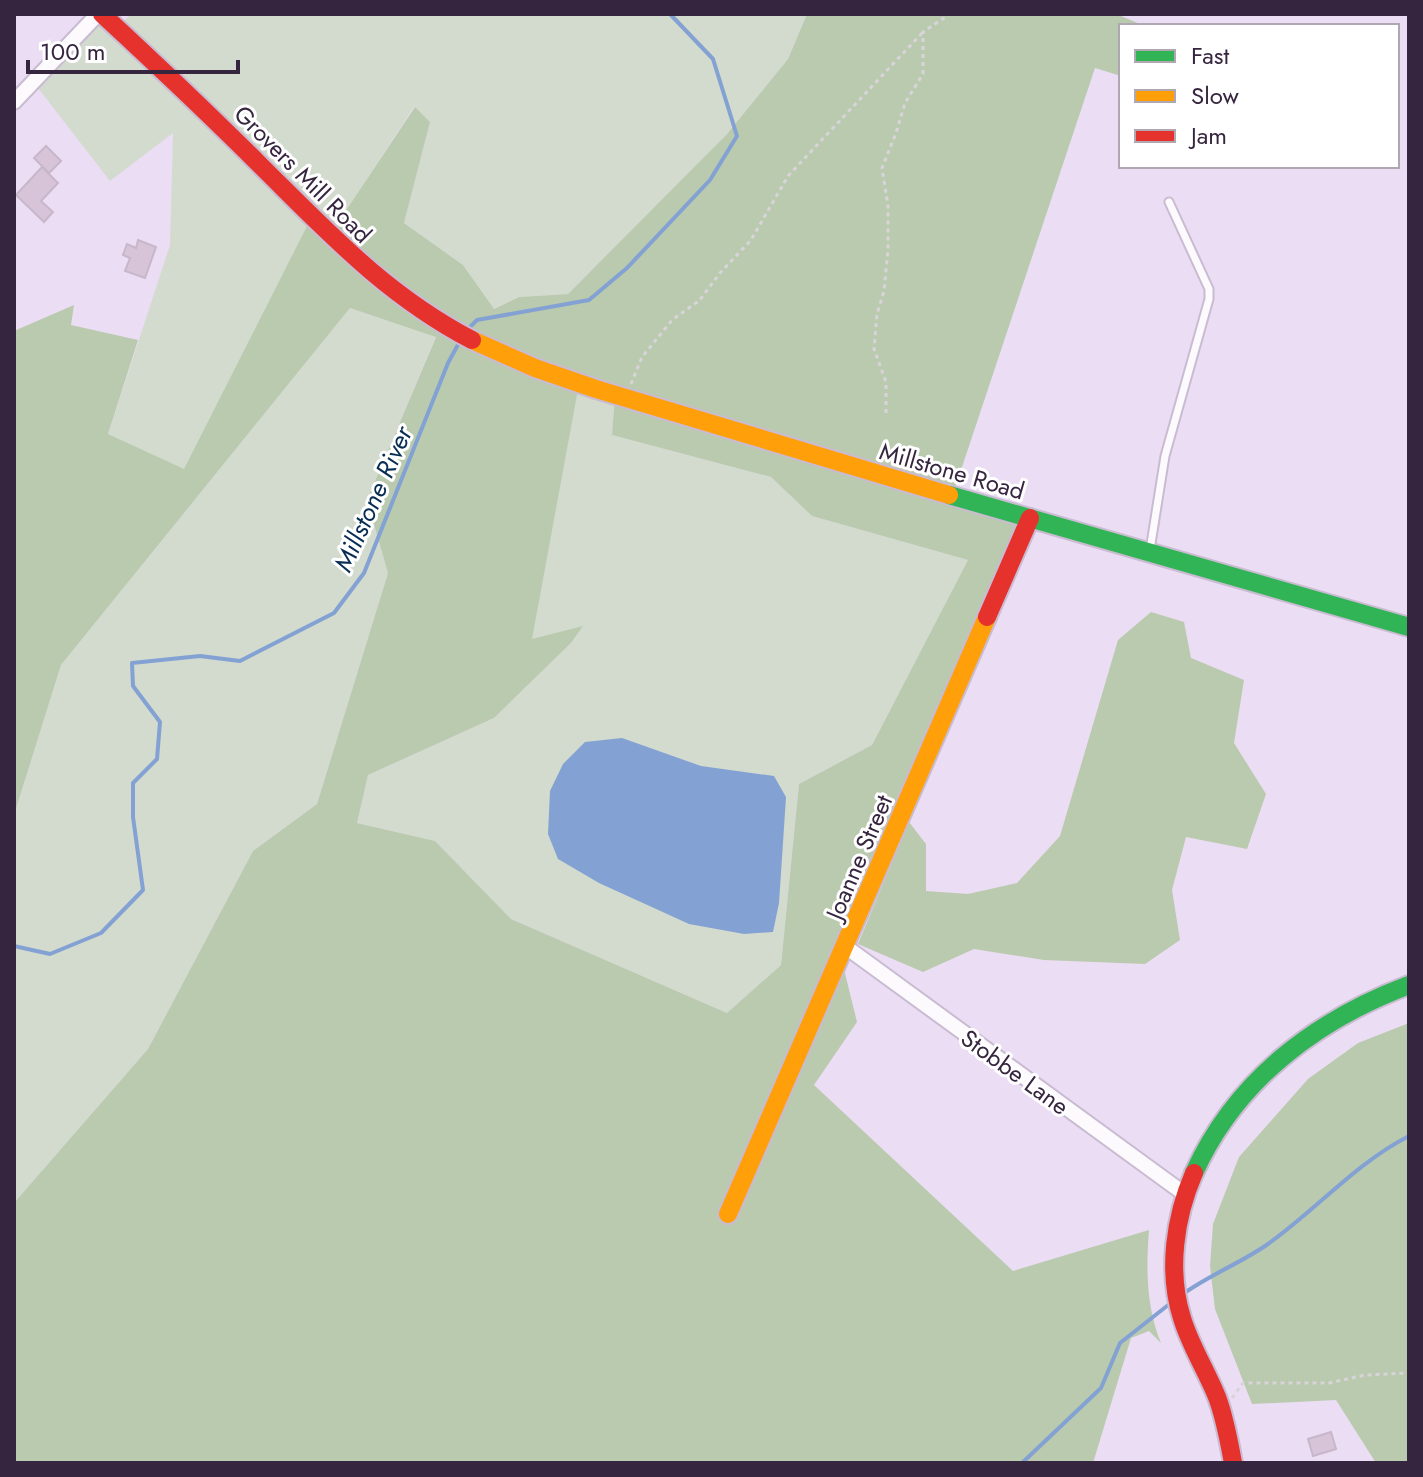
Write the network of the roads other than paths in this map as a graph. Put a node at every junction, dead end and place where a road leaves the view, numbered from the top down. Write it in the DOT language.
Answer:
graph roads {
  1 [pos="100,14"];
  2 [pos="14,102"];
  3 [pos="1169,202"];
  4 [pos="486,347"];
  5 [pos="1030,518"];
  6 [pos="1149,552"];
  7 [pos="1409,627"];
  8 [pos="846,947"];
  9 [pos="1409,985"];
  10 [pos="1186,1195"];
  11 [pos="728,1214"];
  12 [pos="1233,1463"];
  1 -- 2 [label="street"];
  1 -- 4 [label="street, Grovers Mill Road"];
  3 -- 6 [label="lane"];
  4 -- 5 [label="street, Millstone Road"];
  5 -- 6 [label="street, Millstone Road"];
  5 -- 8 [label="street, Joanne Street"];
  6 -- 7 [label="street, Millstone Road"];
  8 -- 10 [label="street, Stobbe Lane"];
  8 -- 11 [label="street, Joanne Street"];
  9 -- 10 [label="street"];
  10 -- 12 [label="street"];
}
